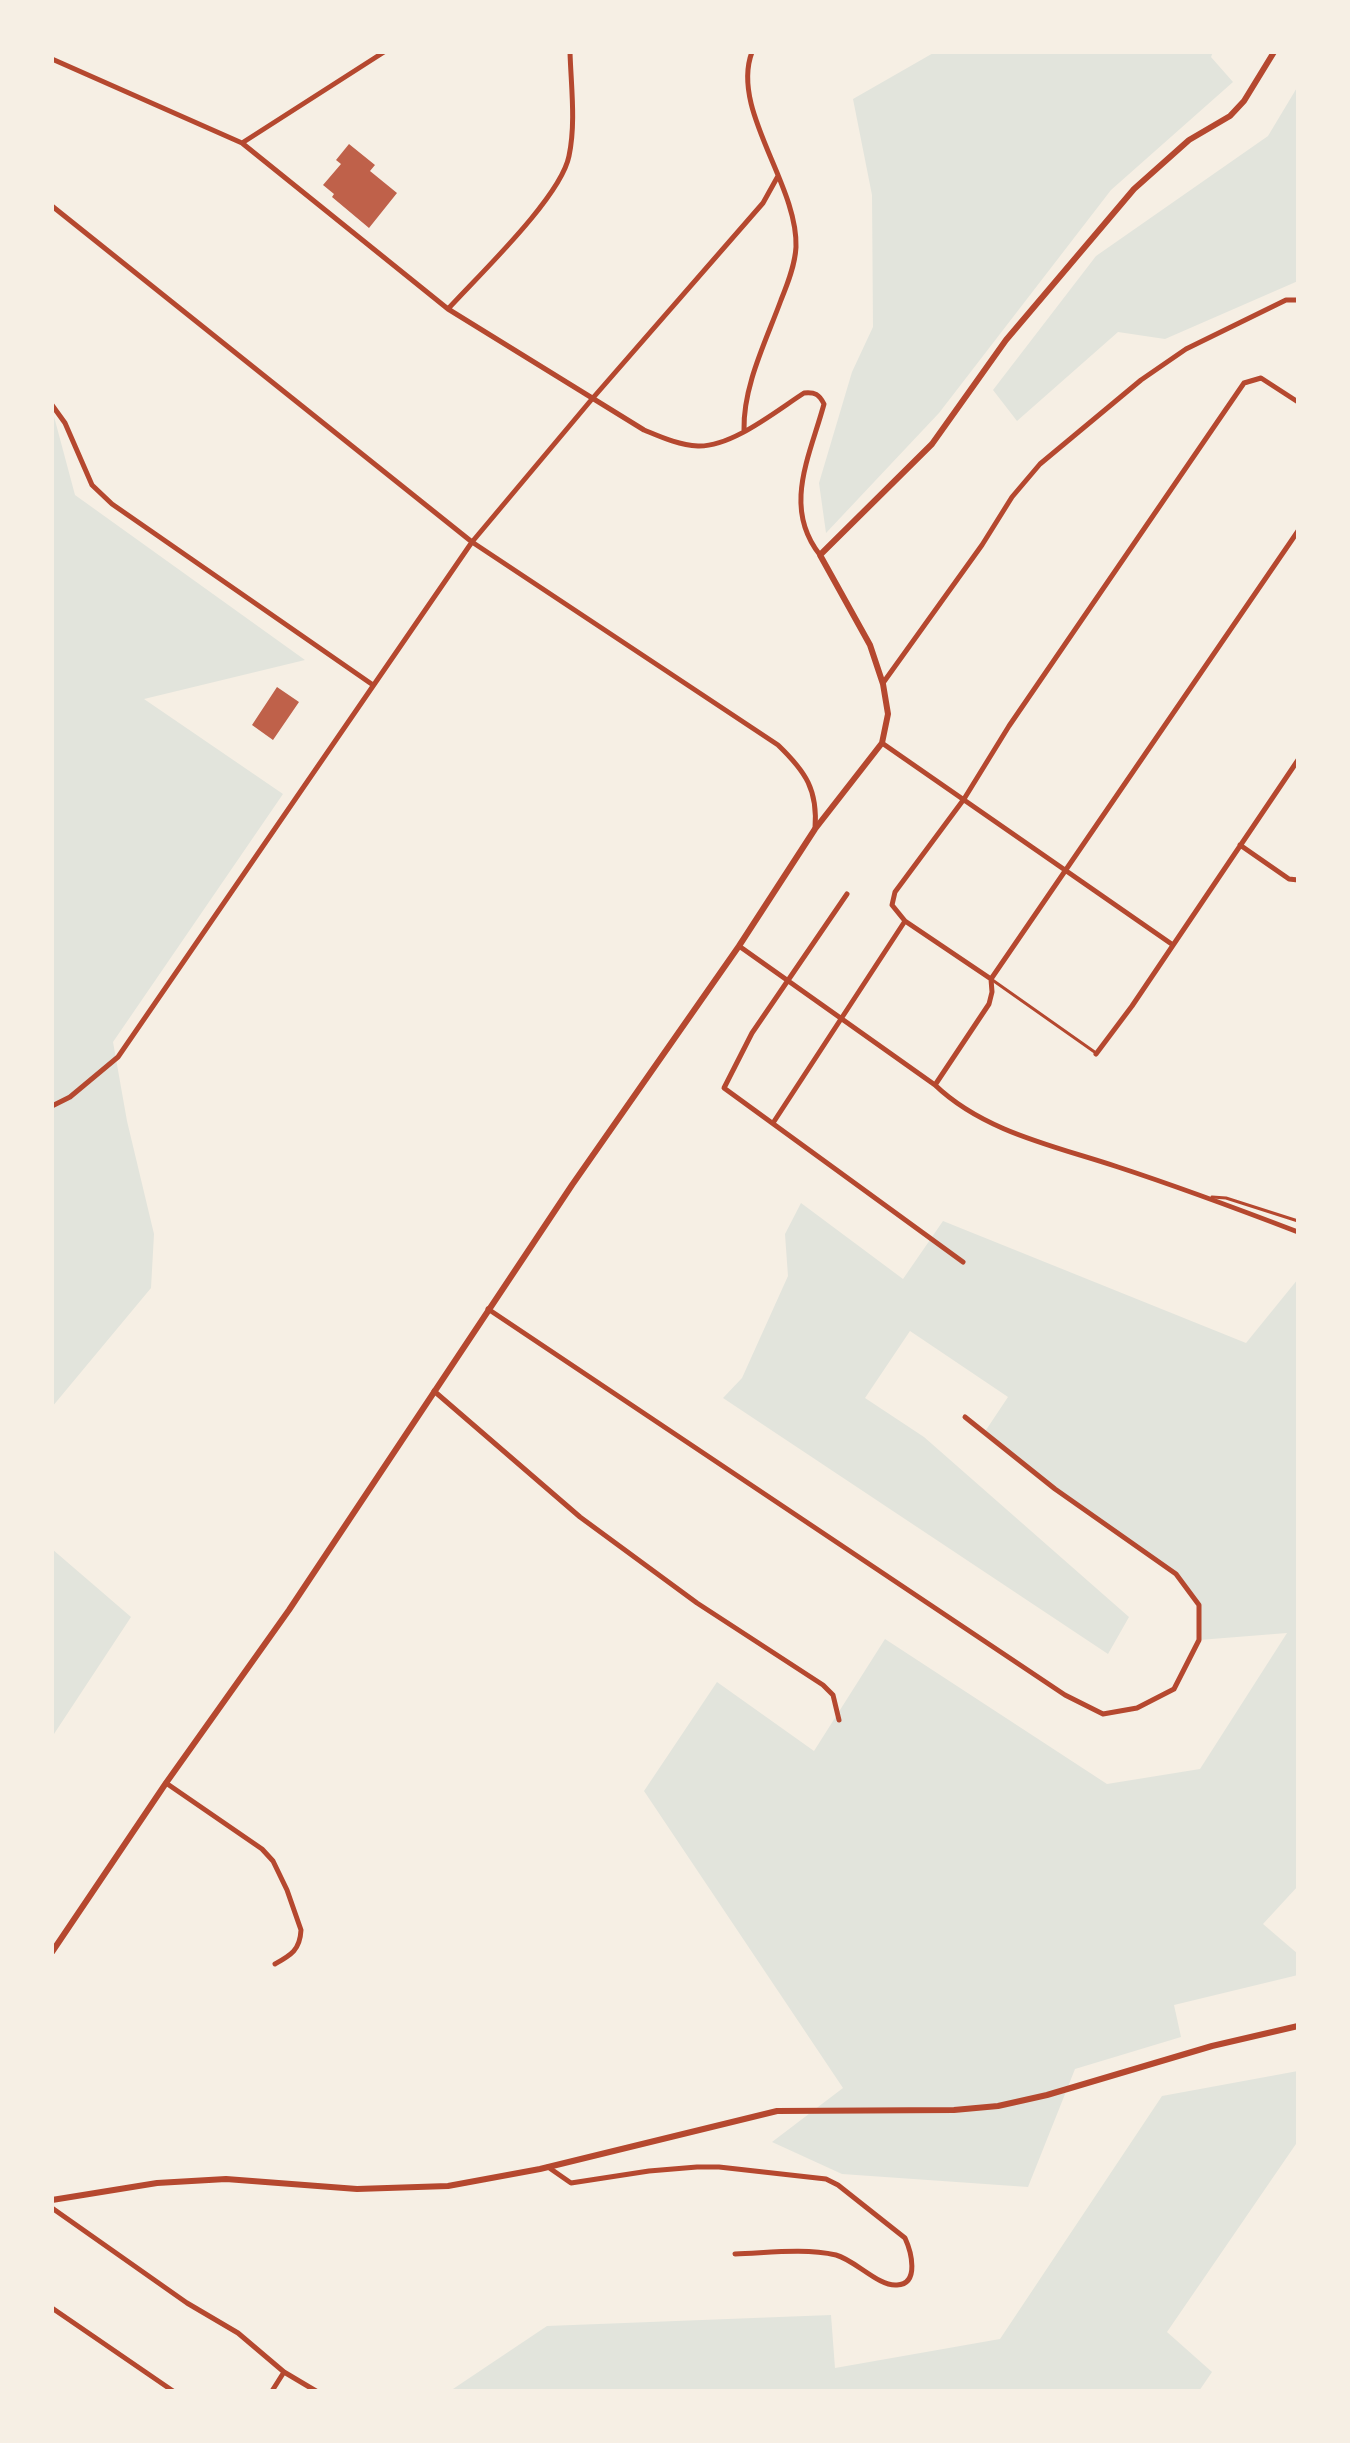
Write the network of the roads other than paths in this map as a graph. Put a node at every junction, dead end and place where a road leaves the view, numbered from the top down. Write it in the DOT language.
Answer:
graph roads {
  1 [pos="384,52"];
  2 [pos="570,52"];
  3 [pos="752,52"];
  4 [pos="1274,52"];
  5 [pos="52,59"];
  6 [pos="242,143"];
  7 [pos="778,176"];
  8 [pos="52,206"];
  9 [pos="1298,300"];
  10 [pos="448,309"];
  11 [pos="592,399"];
  12 [pos="1298,402"];
  13 [pos="52,405"];
  14 [pos="744,431"];
  15 [pos="1298,531"];
  16 [pos="472,542"];
  17 [pos="820,555"];
  18 [pos="883,684"];
  19 [pos="373,685"];
  20 [pos="882,743"];
  21 [pos="1298,760"];
  22 [pos="964,799"];
  23 [pos="815,829"];
  24 [pos="1240,845"];
  25 [pos="1065,872"];
  26 [pos="1298,880"];
  27 [pos="847,894"];
  28 [pos="905,921"];
  29 [pos="1173,945"];
  30 [pos="739,946"];
  31 [pos="991,979"];
  32 [pos="790,980"];
  33 [pos="842,1017"];
  34 [pos="1096,1054"];
  35 [pos="935,1085"];
  36 [pos="52,1106"];
  37 [pos="773,1123"];
  38 [pos="1209,1197"];
  39 [pos="1298,1221"];
  40 [pos="1298,1232"];
  41 [pos="963,1262"];
  42 [pos="488,1309"];
  43 [pos="434,1391"];
  44 [pos="965,1417"];
  45 [pos="839,1720"];
  46 [pos="166,1783"];
  47 [pos="52,1952"];
  48 [pos="275,1964"];
  49 [pos="1298,2026"];
  50 [pos="548,2167"];
  51 [pos="52,2200"];
  52 [pos="52,2208"];
  53 [pos="735,2254"];
  54 [pos="52,2308"];
  55 [pos="284,2372"];
  56 [pos="173,2391"];
  57 [pos="272,2391"];
  58 [pos="316,2391"];
  1 -- 6 [label="street"];
  2 -- 10 [label="street"];
  3 -- 7 [label="street"];
  4 -- 17 [label="street"];
  5 -- 6 [label="street"];
  6 -- 10 [label="street"];
  7 -- 11 [label="street"];
  7 -- 14 [label="street"];
  8 -- 16 [label="street"];
  9 -- 18 [label="street"];
  10 -- 11 [label="street"];
  11 -- 14 [label="street"];
  11 -- 16 [label="street"];
  12 -- 22 [label="street"];
  13 -- 19 [label="street"];
  14 -- 17 [label="street"];
  15 -- 25 [label="street"];
  16 -- 19 [label="street"];
  16 -- 23 [label="street"];
  17 -- 18 [label="street"];
  18 -- 20 [label="street"];
  19 -- 36 [label="street"];
  20 -- 22 [label="street"];
  20 -- 23 [label="street"];
  21 -- 24 [label="street"];
  22 -- 25 [label="street"];
  22 -- 28 [label="street"];
  23 -- 30 [label="street"];
  24 -- 26 [label="street"];
  24 -- 29 [label="street"];
  25 -- 29 [label="street"];
  25 -- 31 [label="street"];
  27 -- 32 [label="street"];
  28 -- 31 [label="street"];
  28 -- 33 [label="street"];
  29 -- 34 [label="street"];
  30 -- 32 [label="street"];
  30 -- 42 [label="street"];
  31 -- 34 [label="lane"];
  31 -- 35 [label="street"];
  32 -- 33 [label="street"];
  32 -- 37 [label="street"];
  33 -- 35 [label="street"];
  33 -- 37 [label="street"];
  35 -- 38 [label="street"];
  37 -- 41 [label="street"];
  38 -- 39 [label="lane"];
  38 -- 40 [label="street"];
  42 -- 43 [label="street"];
  42 -- 44 [label="street"];
  43 -- 45 [label="street"];
  43 -- 46 [label="street"];
  46 -- 47 [label="street"];
  46 -- 48 [label="street"];
  49 -- 50 [label="street"];
  50 -- 51 [label="street"];
  50 -- 53 [label="street"];
  52 -- 55 [label="street"];
  54 -- 56 [label="street"];
  55 -- 57 [label="street"];
  55 -- 58 [label="street"];
}
